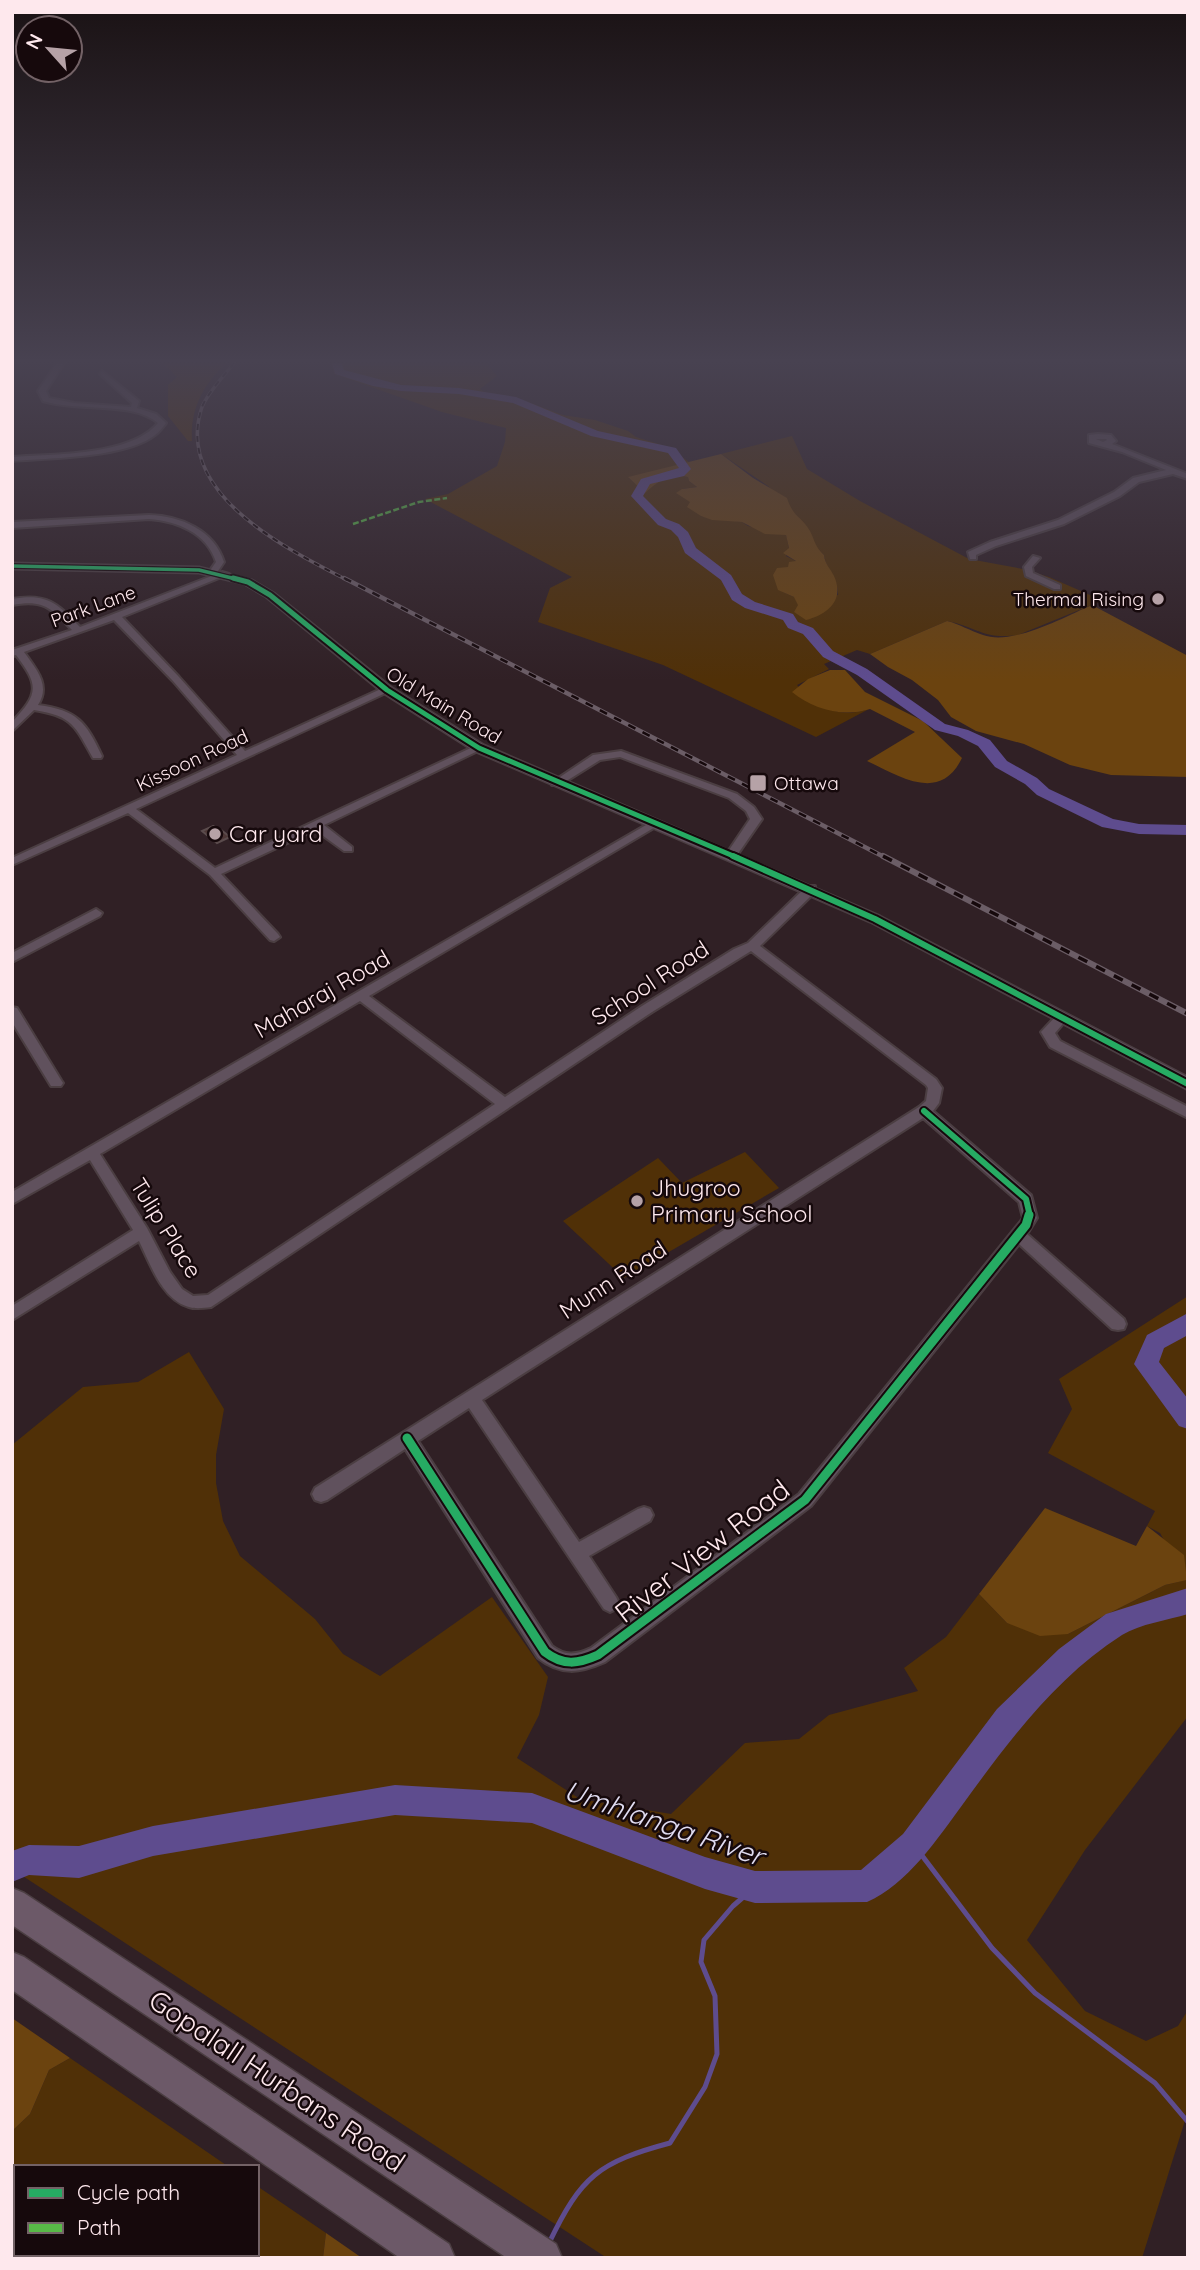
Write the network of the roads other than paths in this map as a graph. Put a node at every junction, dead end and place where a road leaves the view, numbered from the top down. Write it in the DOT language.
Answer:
graph roads {
  1 [pos="1169,469"];
  2 [pos="1174,471"];
  3 [pos="1188,477"];
  4 [pos="12,525"];
  5 [pos="973,557"];
  6 [pos="1036,558"];
  7 [pos="12,566"];
  8 [pos="219,573"];
  9 [pos="1057,587"];
  10 [pos="12,602"];
  11 [pos="116,617"];
  12 [pos="78,631"];
  13 [pos="15,652"];
  14 [pos="387,690"];
  15 [pos="33,707"];
  16 [pos="12,728"];
  17 [pos="479,748"];
  18 [pos="97,756"];
  19 [pos="244,756"];
  20 [pos="556,783"];
  21 [pos="129,808"];
  22 [pos="653,824"];
  23 [pos="316,825"];
  24 [pos="348,849"];
  25 [pos="731,856"];
  26 [pos="12,862"];
  27 [pos="214,873"];
  28 [pos="807,893"];
  29 [pos="96,914"];
  30 [pos="274,937"];
  31 [pos="752,946"];
  32 [pos="12,958"];
  33 [pos="361,996"];
  34 [pos="12,1011"];
  35 [pos="1062,1018"];
  36 [pos="56,1083"];
  37 [pos="1188,1084"];
  38 [pos="504,1104"];
  39 [pos="924,1111"];
  40 [pos="1188,1113"];
  41 [pos="91,1151"];
  42 [pos="12,1199"];
  43 [pos="142,1232"];
  44 [pos="1019,1235"];
  45 [pos="218,1297"];
  46 [pos="12,1314"];
  47 [pos="1118,1324"];
  48 [pos="471,1397"];
  49 [pos="407,1438"];
  50 [pos="321,1494"];
  51 [pos="644,1515"];
  52 [pos="577,1553"];
  53 [pos="610,1603"];
  54 [pos="12,1905"];
  55 [pos="12,1969"];
  56 [pos="533,2252"];
  57 [pos="435,2258"];
  1 -- 2 [label="street"];
  2 -- 3 [label="street"];
  2 -- 5 [label="street"];
  4 -- 8 [label="street"];
  6 -- 9 [label="street"];
  7 -- 8 [label="street, Old Main Road"];
  8 -- 11 [label="street, Park Lane"];
  8 -- 14 [label="street, Old Main Road"];
  10 -- 12 [label="street"];
  11 -- 12 [label="street, Park Lane"];
  11 -- 19 [label="street"];
  12 -- 13 [label="street, Park Lane"];
  13 -- 15 [label="street"];
  14 -- 17 [label="street, Old Main Road"];
  14 -- 19 [label="street, Kissoon Road"];
  15 -- 16 [label="street"];
  15 -- 18 [label="street"];
  17 -- 20 [label="street, Old Main Road"];
  17 -- 23 [label="street"];
  19 -- 21 [label="street, Kissoon Road"];
  20 -- 22 [label="street, Old Main Road"];
  20 -- 25 [label="street"];
  21 -- 26 [label="street, Kissoon Road"];
  21 -- 27 [label="street"];
  22 -- 25 [label="street, Old Main Road"];
  22 -- 33 [label="street, Maharaj Road"];
  23 -- 24 [label="street"];
  23 -- 27 [label="street"];
  25 -- 28 [label="street, Old Main Road"];
  27 -- 30 [label="street"];
  28 -- 31 [label="street, School Road"];
  28 -- 35 [label="street"];
  29 -- 32 [label="street"];
  31 -- 38 [label="street, School Road"];
  31 -- 39 [label="street"];
  33 -- 38 [label="street"];
  33 -- 41 [label="street, Maharaj Road"];
  34 -- 36 [label="street"];
  35 -- 37 [label="street"];
  35 -- 40 [label="street"];
  38 -- 45 [label="street, School Road"];
  39 -- 44 [label="street, River View Road"];
  39 -- 48 [label="street, Munn Road"];
  41 -- 42 [label="street, Maharaj Road"];
  41 -- 43 [label="street, Tulip Place"];
  43 -- 45 [label="street, Tulip Place"];
  43 -- 46 [label="street"];
  44 -- 47 [label="street"];
  44 -- 49 [label="street, River View Road"];
  48 -- 49 [label="street, Munn Road"];
  48 -- 52 [label="street"];
  49 -- 50 [label="street, Munn Road"];
  51 -- 52 [label="street"];
  52 -- 53 [label="street"];
  54 -- 56 [label="main road, Gopalall Hurbans Road"];
  55 -- 57 [label="main road"];
}
